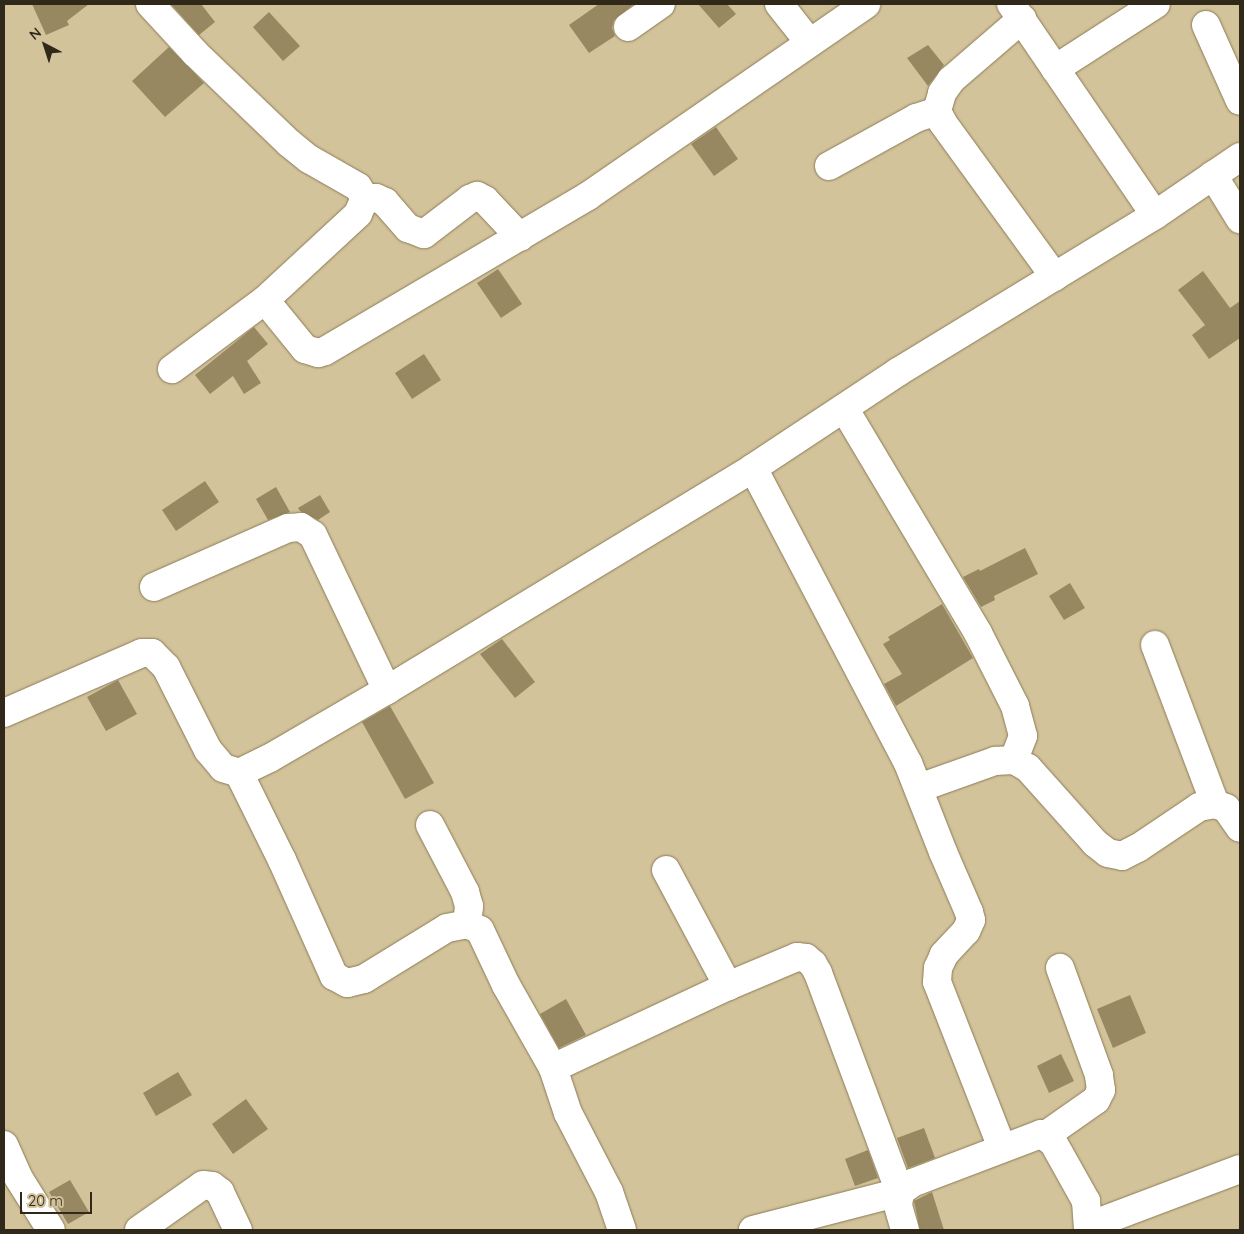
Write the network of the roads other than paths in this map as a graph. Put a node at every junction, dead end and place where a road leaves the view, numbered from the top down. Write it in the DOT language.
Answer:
graph roads {
  1 [pos="150,4"];
  2 [pos="661,4"];
  3 [pos="779,4"];
  4 [pos="866,4"];
  5 [pos="1156,4"];
  6 [pos="1016,12"];
  7 [pos="1206,25"];
  8 [pos="628,27"];
  9 [pos="809,42"];
  10 [pos="1055,69"];
  11 [pos="1240,100"];
  12 [pos="937,111"];
  13 [pos="1240,157"];
  14 [pos="829,166"];
  15 [pos="1213,175"];
  16 [pos="365,198"];
  17 [pos="1155,215"];
  18 [pos="1240,219"];
  19 [pos="520,237"];
  20 [pos="1055,277"];
  21 [pos="265,300"];
  22 [pos="172,369"];
  23 [pos="844,408"];
  24 [pos="753,468"];
  25 [pos="154,587"];
  26 [pos="1154,645"];
  27 [pos="387,690"];
  28 [pos="4,713"];
  29 [pos="1014,760"];
  30 [pos="239,773"];
  31 [pos="919,788"];
  32 [pos="1215,804"];
  33 [pos="430,825"];
  34 [pos="1240,828"];
  35 [pos="666,870"];
  36 [pos="467,924"];
  37 [pos="1060,968"];
  38 [pos="728,986"];
  39 [pos="553,1068"];
  40 [pos="1046,1135"];
  41 [pos="4,1145"];
  42 [pos="1002,1148"];
  43 [pos="1240,1169"];
  44 [pos="900,1192"];
  45 [pos="1088,1228"];
  46 [pos="51,1230"];
  47 [pos="139,1230"];
  48 [pos="238,1230"];
  49 [pos="622,1230"];
  50 [pos="753,1230"];
  51 [pos="906,1230"];
  1 -- 16 [label="street"];
  2 -- 8 [label="street"];
  3 -- 9 [label="street"];
  4 -- 9 [label="street"];
  5 -- 10 [label="street"];
  6 -- 10 [label="street"];
  6 -- 12 [label="street"];
  7 -- 11 [label="street"];
  9 -- 19 [label="street"];
  10 -- 17 [label="street"];
  12 -- 14 [label="street"];
  12 -- 20 [label="street"];
  13 -- 15 [label="street"];
  15 -- 17 [label="street"];
  15 -- 18 [label="street"];
  16 -- 19 [label="street"];
  16 -- 21 [label="street"];
  17 -- 20 [label="street"];
  19 -- 21 [label="street"];
  20 -- 23 [label="street"];
  21 -- 22 [label="street"];
  23 -- 24 [label="street"];
  23 -- 29 [label="street"];
  24 -- 27 [label="street"];
  24 -- 31 [label="street"];
  25 -- 27 [label="street"];
  26 -- 32 [label="street"];
  27 -- 30 [label="street"];
  28 -- 30 [label="street"];
  29 -- 31 [label="street"];
  29 -- 32 [label="street"];
  30 -- 36 [label="street"];
  31 -- 42 [label="street"];
  32 -- 34 [label="street"];
  33 -- 36 [label="street"];
  35 -- 38 [label="street"];
  36 -- 39 [label="street"];
  37 -- 40 [label="street"];
  38 -- 39 [label="street"];
  38 -- 44 [label="street"];
  39 -- 49 [label="street"];
  40 -- 42 [label="street"];
  40 -- 45 [label="street"];
  41 -- 46 [label="street"];
  42 -- 44 [label="street"];
  43 -- 45 [label="street"];
  44 -- 50 [label="street"];
  44 -- 51 [label="street"];
  47 -- 48 [label="street"];
}
